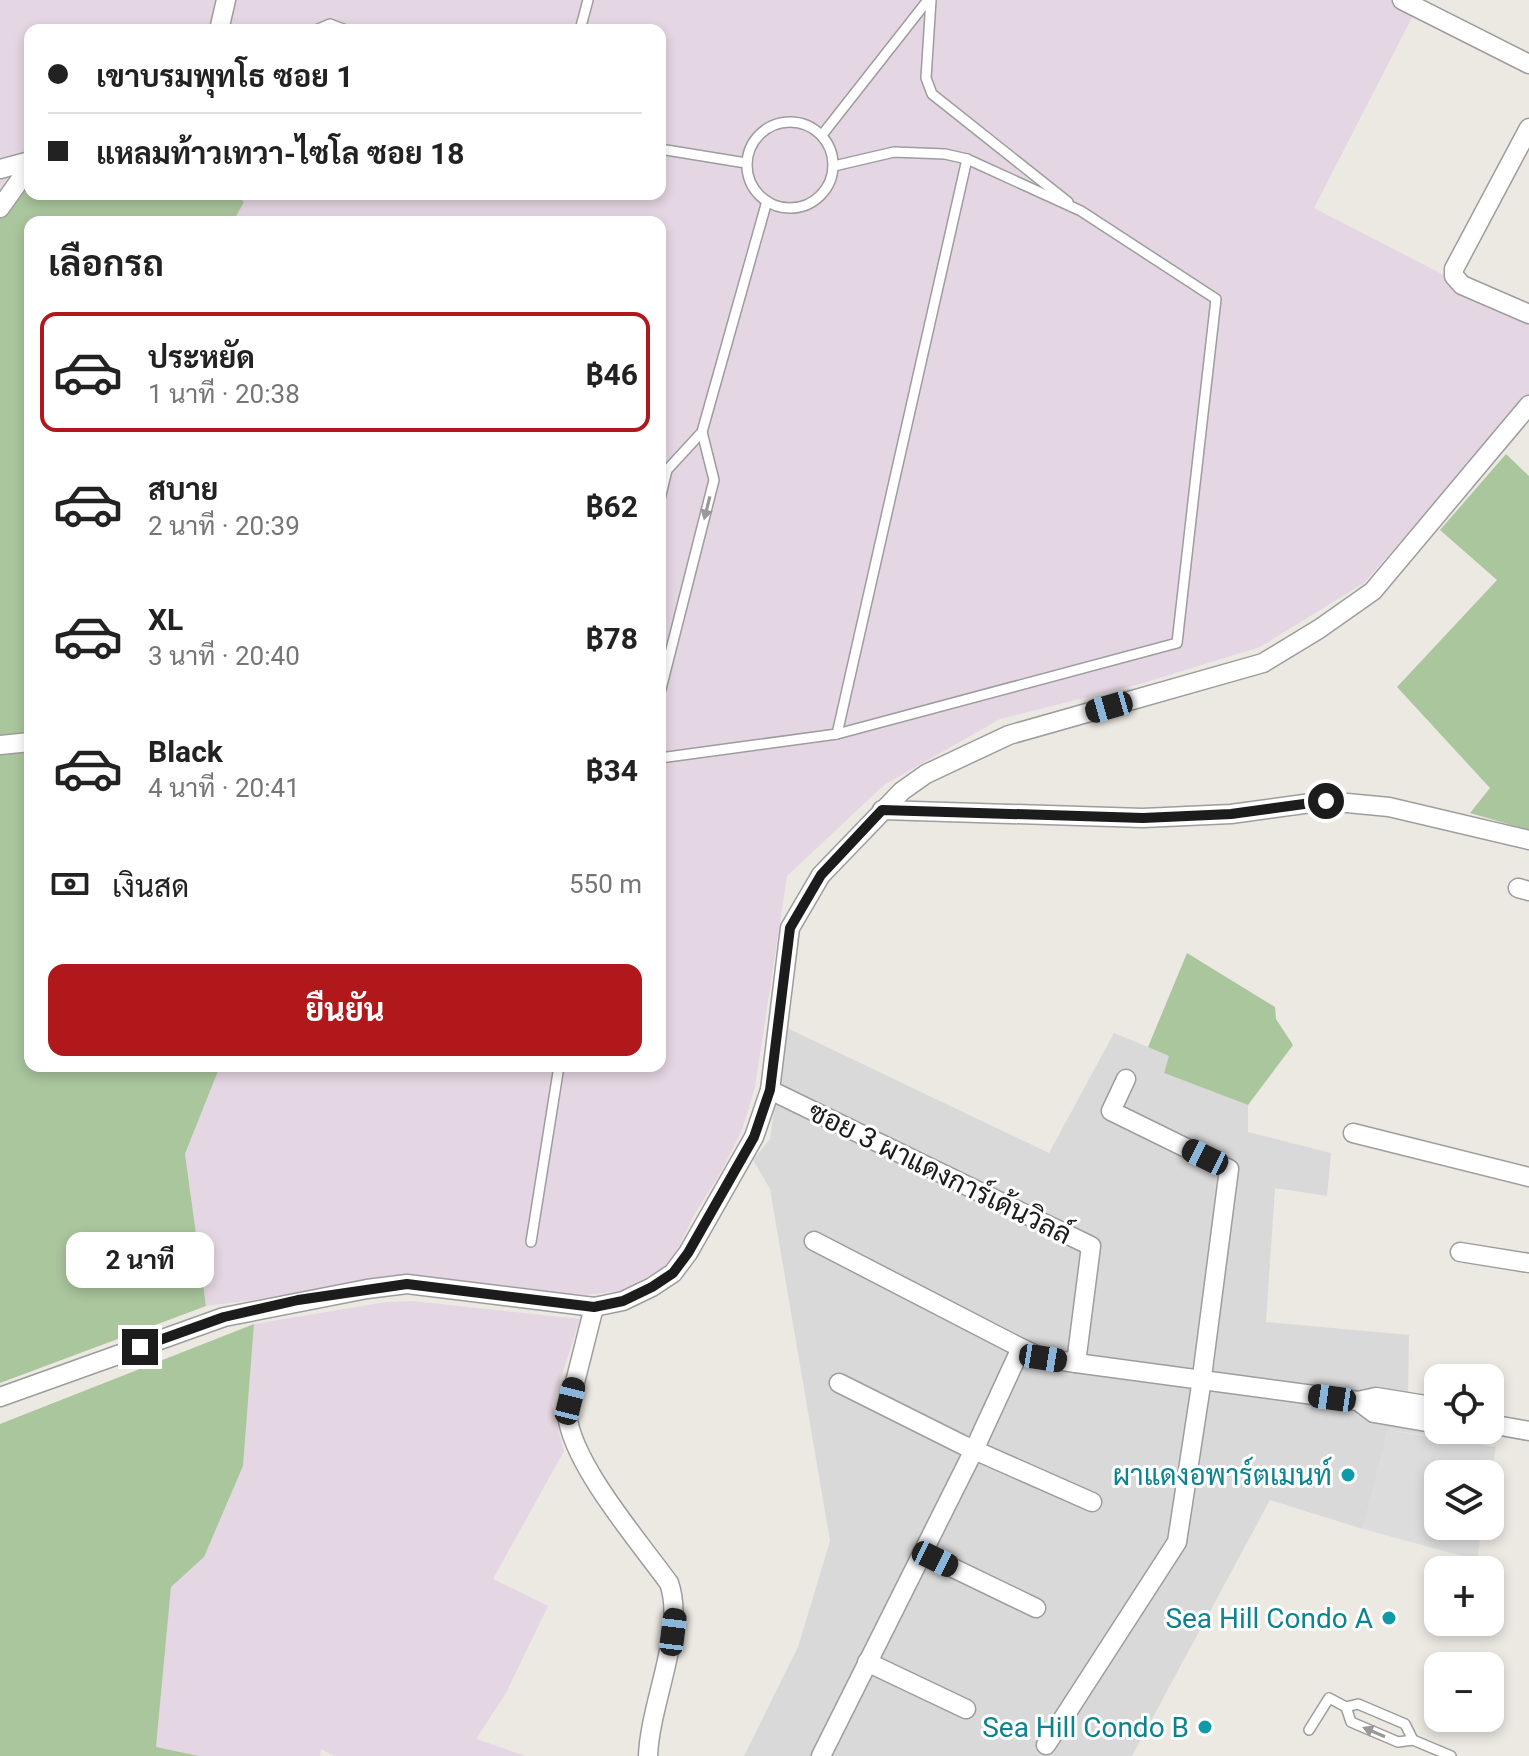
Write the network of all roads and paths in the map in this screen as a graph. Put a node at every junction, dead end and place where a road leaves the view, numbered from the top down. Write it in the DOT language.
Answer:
graph roads {
  1 [pos="226,0"];
  2 [pos="588,0"];
  3 [pos="930,0"];
  4 [pos="1402,0"];
  5 [pos="220,24"];
  6 [pos="582,24"];
  7 [pos="1529,64"];
  8 [pos="1529,128"];
  9 [pos="822,135"];
  10 [pos="666,150"];
  11 [pos="967,159"];
  12 [pos="746,163"];
  13 [pos="24,165"];
  14 [pos="834,166"];
  15 [pos="0,169"];
  16 [pos="24,173"];
  17 [pos="767,201"];
  18 [pos="0,208"];
  19 [pos="1081,211"];
  20 [pos="1529,314"];
  21 [pos="1529,405"];
  22 [pos="702,432"];
  23 [pos="666,474"];
  24 [pos="666,669"];
  25 [pos="837,734"];
  26 [pos="24,743"];
  27 [pos="0,745"];
  28 [pos="666,757"];
  29 [pos="882,810"];
  30 [pos="1529,840"];
  31 [pos="558,1072"];
  32 [pos="1126,1079"];
  33 [pos="770,1090"];
  34 [pos="1353,1133"];
  35 [pos="1529,1177"];
  36 [pos="814,1241"];
  37 [pos="531,1242"];
  38 [pos="1460,1252"];
  39 [pos="1529,1263"];
  40 [pos="594,1307"];
  41 [pos="1021,1348"];
  42 [pos="1076,1363"];
  43 [pos="1201,1380"];
  44 [pos="839,1383"];
  45 [pos="0,1397"];
  46 [pos="1358,1401"];
  47 [pos="1424,1405"];
  48 [pos="1424,1422"];
  49 [pos="1504,1427"];
  50 [pos="1529,1431"];
  51 [pos="974,1450"];
  52 [pos="1092,1502"];
  53 [pos="922,1553"];
  54 [pos="1036,1608"];
  55 [pos="867,1662"];
  56 [pos="1346,1707"];
  57 [pos="966,1709"];
  58 [pos="1309,1730"];
  59 [pos="1413,1740"];
  60 [pos="1046,1745"];
  61 [pos="648,1756"];
  62 [pos="821,1756"];
  63 [pos="1451,1756"];
  1 -- 5 [label="street"];
  2 -- 6 [label="lane"];
  3 -- 9 [label="lane"];
  3 -- 19 [label="lane"];
  4 -- 7 [label="street"];
  8 -- 20 [label="street"];
  9 -- 12 [label="lane"];
  9 -- 14 [label="lane"];
  10 -- 12 [label="lane"];
  11 -- 14 [label="lane"];
  11 -- 19 [label="lane"];
  11 -- 25 [label="lane"];
  12 -- 17 [label="lane"];
  13 -- 15 [label="street"];
  14 -- 17 [label="lane"];
  16 -- 18 [label="street"];
  17 -- 22 [label="lane"];
  19 -- 25 [label="lane"];
  21 -- 29 [label="street"];
  22 -- 23 [label="lane"];
  22 -- 24 [label="lane, one-way"];
  25 -- 28 [label="lane"];
  26 -- 27 [label="street"];
  29 -- 30 [label="street"];
  29 -- 33 [label="street"];
  31 -- 37 [label="lane"];
  32 -- 43 [label="street"];
  33 -- 40 [label="street"];
  33 -- 42 [label="street, ซอย 3 ผาแดงการ์เด้นวิลล์"];
  34 -- 35 [label="street"];
  36 -- 41 [label="street"];
  38 -- 39 [label="street"];
  40 -- 45 [label="street"];
  40 -- 61 [label="street"];
  41 -- 42 [label="street"];
  41 -- 51 [label="street"];
  42 -- 43 [label="street"];
  43 -- 46 [label="street"];
  43 -- 60 [label="street"];
  44 -- 51 [label="street"];
  46 -- 47 [label="street"];
  46 -- 48 [label="street"];
  49 -- 50 [label="street"];
  51 -- 52 [label="street"];
  51 -- 53 [label="street"];
  53 -- 54 [label="street"];
  53 -- 55 [label="street"];
  55 -- 57 [label="street"];
  55 -- 62 [label="street"];
  56 -- 58 [label="lane"];
  56 -- 59 [label="lane"];
  59 -- 56 [label="lane, one-way"];
  59 -- 63 [label="lane"];
}
